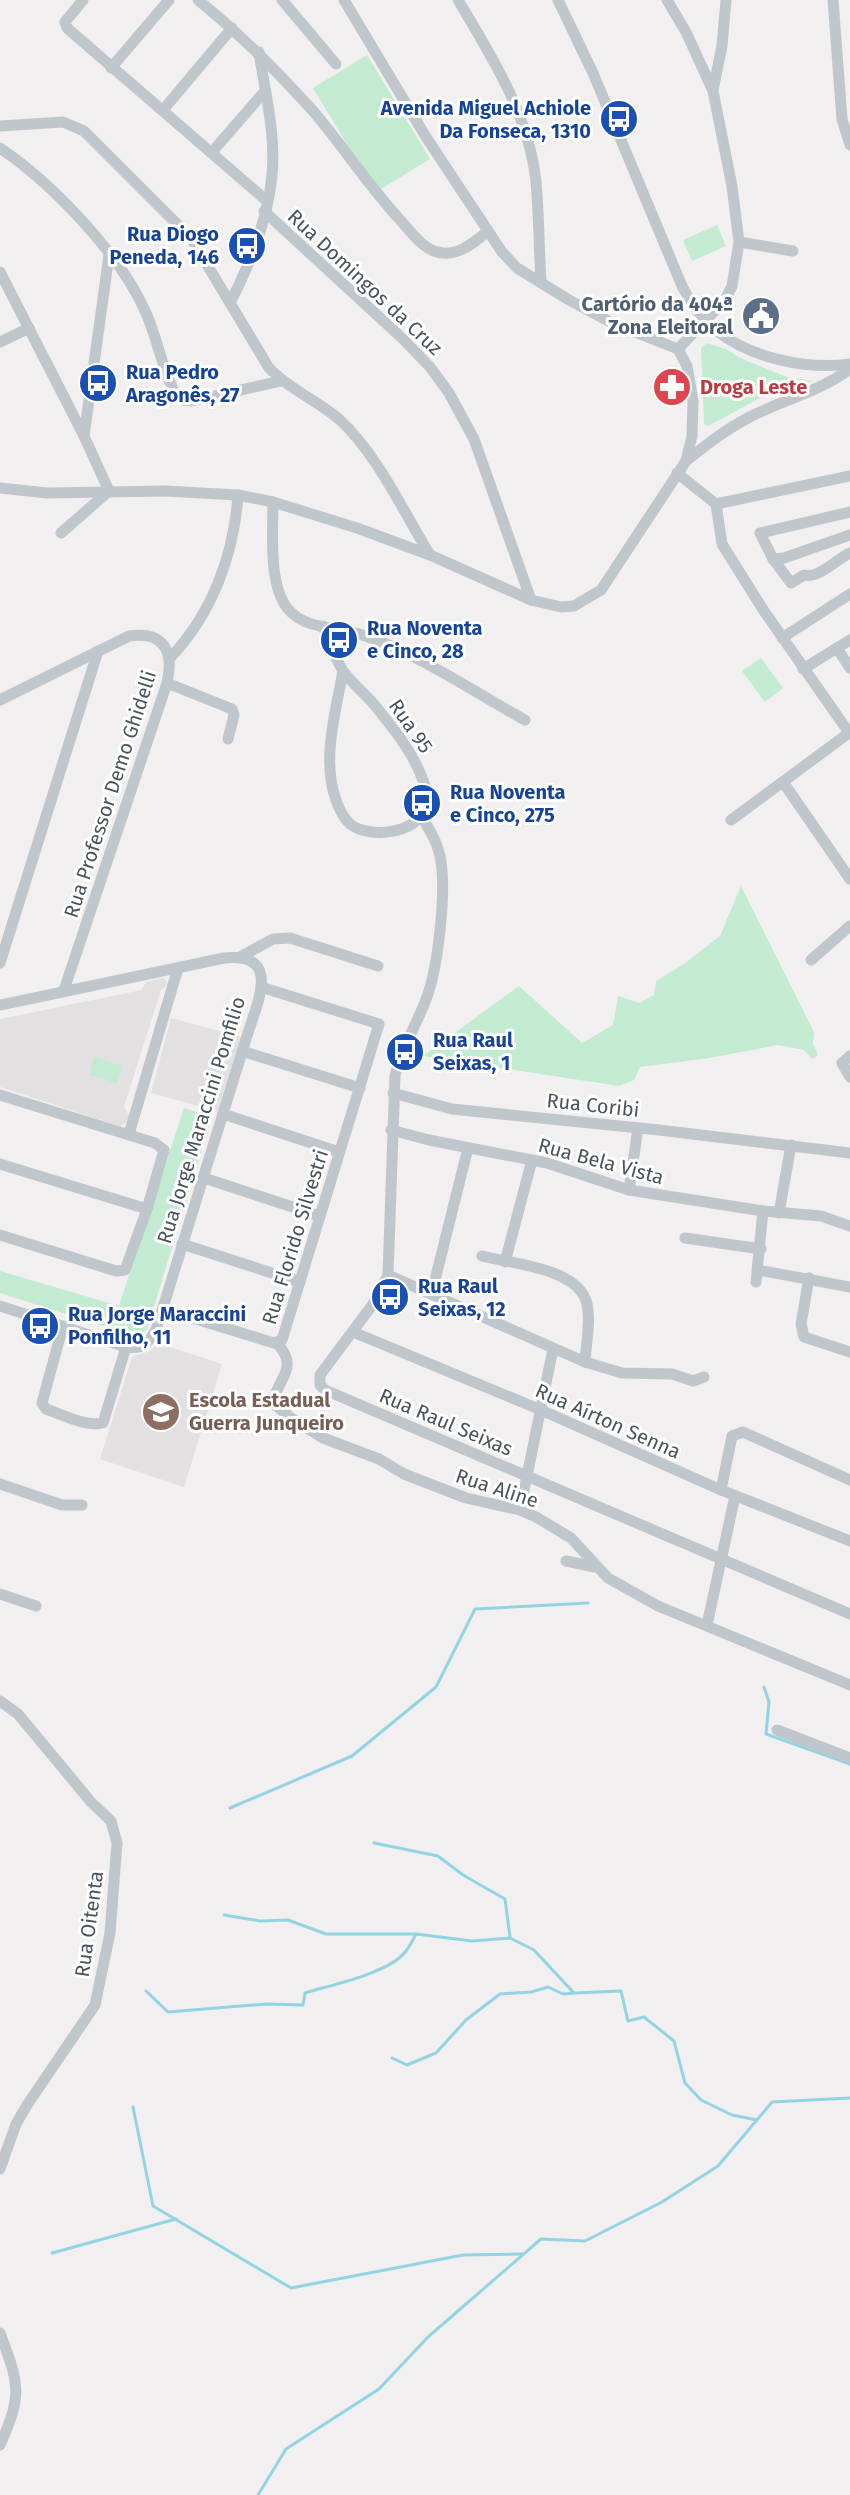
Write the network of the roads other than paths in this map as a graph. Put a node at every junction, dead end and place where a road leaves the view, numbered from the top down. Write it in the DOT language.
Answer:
graph roads {
  1 [pos="83,0"];
  2 [pos="169,0"];
  3 [pos="198,0"];
  4 [pos="282,0"];
  5 [pos="344,0"];
  6 [pos="458,0"];
  7 [pos="558,0"];
  8 [pos="667,0"];
  9 [pos="726,0"];
  10 [pos="833,0"];
  11 [pos="232,28"];
  12 [pos="259,52"];
  13 [pos="336,64"];
  14 [pos="111,68"];
  15 [pos="265,91"];
  16 [pos="713,91"];
  17 [pos="163,110"];
  18 [pos="0,126"];
  19 [pos="849,141"];
  20 [pos="0,148"];
  21 [pos="212,152"];
  22 [pos="266,206"];
  23 [pos="488,231"];
  24 [pos="739,242"];
  25 [pos="793,251"];
  26 [pos="109,255"];
  27 [pos="0,272"];
  28 [pos="541,282"];
  29 [pos="230,303"];
  30 [pos="705,321"];
  31 [pos="29,328"];
  32 [pos="0,342"];
  33 [pos="678,349"];
  34 [pos="850,367"];
  35 [pos="281,381"];
  36 [pos="84,436"];
  37 [pos="686,461"];
  38 [pos="677,473"];
  39 [pos="850,476"];
  40 [pos="0,488"];
  41 [pos="109,491"];
  42 [pos="238,495"];
  43 [pos="273,502"];
  44 [pos="716,504"];
  45 [pos="850,512"];
  46 [pos="61,533"];
  47 [pos="850,535"];
  48 [pos="850,553"];
  49 [pos="430,555"];
  50 [pos="773,559"];
  51 [pos="850,594"];
  52 [pos="531,600"];
  53 [pos="323,626"];
  54 [pos="782,638"];
  55 [pos="850,640"];
  56 [pos="837,648"];
  57 [pos="98,651"];
  58 [pos="170,658"];
  59 [pos="850,668"];
  60 [pos="803,669"];
  61 [pos="343,671"];
  62 [pos="167,683"];
  63 [pos="0,700"];
  64 [pos="525,720"];
  65 [pos="850,733"];
  66 [pos="228,739"];
  67 [pos="783,782"];
  68 [pos="421,816"];
  69 [pos="731,820"];
  70 [pos="850,879"];
  71 [pos="850,926"];
  72 [pos="240,957"];
  73 [pos="811,960"];
  74 [pos="0,963"];
  75 [pos="378,966"];
  76 [pos="178,968"];
  77 [pos="261,987"];
  78 [pos="64,990"];
  79 [pos="0,1005"];
  80 [pos="242,1051"];
  81 [pos="847,1058"];
  82 [pos="850,1077"];
  83 [pos="360,1088"];
  84 [pos="393,1093"];
  85 [pos="0,1095"];
  86 [pos="223,1114"];
  87 [pos="638,1128"];
  88 [pos="391,1130"];
  89 [pos="129,1134"];
  90 [pos="791,1145"];
  91 [pos="468,1148"];
  92 [pos="339,1152"];
  93 [pos="850,1153"];
  94 [pos="532,1160"];
  95 [pos="0,1164"];
  96 [pos="204,1178"];
  97 [pos="629,1190"];
  98 [pos="147,1209"];
  99 [pos="763,1211"];
  100 [pos="779,1213"];
  101 [pos="320,1216"];
  102 [pos="850,1226"];
  103 [pos="0,1235"];
  104 [pos="685,1238"];
  105 [pos="182,1244"];
  106 [pos="761,1249"];
  107 [pos="482,1256"];
  108 [pos="505,1262"];
  109 [pos="388,1275"];
  110 [pos="809,1278"];
  111 [pos="300,1282"];
  112 [pos="850,1287"];
  113 [pos="432,1292"];
  114 [pos="0,1306"];
  115 [pos="163,1309"];
  116 [pos="63,1326"];
  117 [pos="353,1332"];
  118 [pos="277,1343"];
  119 [pos="126,1347"];
  120 [pos="553,1349"];
  121 [pos="850,1352"];
  122 [pos="585,1362"];
  123 [pos="704,1377"];
  124 [pos="541,1410"];
  125 [pos="526,1476"];
  126 [pos="850,1480"];
  127 [pos="0,1484"];
  128 [pos="721,1490"];
  129 [pos="735,1496"];
  130 [pos="82,1505"];
  131 [pos="520,1510"];
  132 [pos="850,1541"];
  133 [pos="722,1558"];
  134 [pos="566,1561"];
  135 [pos="595,1567"];
  136 [pos="0,1594"];
  137 [pos="36,1606"];
  138 [pos="850,1614"];
  139 [pos="707,1625"];
  140 [pos="850,1685"];
  141 [pos="0,1701"];
  142 [pos="777,1730"];
  143 [pos="850,1758"];
  144 [pos="0,2169"];
  145 [pos="0,2333"];
  146 [pos="0,2443"];
  1 -- 14 [label="street, Rua Domingos da Cruz"];
  2 -- 14 [label="street"];
  3 -- 11 [label="street"];
  4 -- 13 [label="street"];
  5 -- 23 [label="street"];
  6 -- 28 [label="street"];
  7 -- 30 [label="street"];
  8 -- 16 [label="street"];
  9 -- 16 [label="street"];
  10 -- 19 [label="street"];
  11 -- 12 [label="street"];
  11 -- 17 [label="street"];
  12 -- 15 [label="street"];
  12 -- 23 [label="street"];
  14 -- 17 [label="street, Rua Domingos da Cruz"];
  15 -- 21 [label="street"];
  15 -- 22 [label="street"];
  16 -- 24 [label="street"];
  17 -- 21 [label="street, Rua Domingos da Cruz"];
  18 -- 29 [label="street"];
  20 -- 26 [label="street"];
  21 -- 22 [label="street, Rua Domingos da Cruz"];
  22 -- 29 [label="street"];
  22 -- 52 [label="street, Rua Domingos da Cruz"];
  23 -- 28 [label="street"];
  24 -- 25 [label="street"];
  24 -- 30 [label="street"];
  26 -- 35 [label="street"];
  26 -- 36 [label="street"];
  27 -- 31 [label="street"];
  28 -- 33 [label="street"];
  29 -- 35 [label="street"];
  30 -- 33 [label="street"];
  30 -- 34 [label="street"];
  31 -- 32 [label="street"];
  31 -- 36 [label="street"];
  33 -- 37 [label="street"];
  34 -- 37 [label="street"];
  35 -- 49 [label="street"];
  36 -- 41 [label="street"];
  37 -- 38 [label="street"];
  38 -- 44 [label="street"];
  38 -- 52 [label="street"];
  39 -- 44 [label="street"];
  40 -- 41 [label="street"];
  41 -- 42 [label="street"];
  41 -- 46 [label="street"];
  42 -- 43 [label="street"];
  42 -- 58 [label="street"];
  43 -- 49 [label="street"];
  43 -- 53 [label="street"];
  44 -- 54 [label="street"];
  45 -- 50 [label="street"];
  47 -- 50 [label="street"];
  48 -- 50 [label="street"];
  49 -- 52 [label="street"];
  51 -- 54 [label="street"];
  53 -- 61 [label="street, Rua 95"];
  53 -- 64 [label="street"];
  54 -- 60 [label="street"];
  55 -- 56 [label="street"];
  56 -- 59 [label="street"];
  56 -- 60 [label="street"];
  57 -- 58 [label="street, Rua Professor Demo Ghidelli"];
  57 -- 63 [label="street, Rua Professor Demo Ghidelli"];
  57 -- 74 [label="street"];
  58 -- 62 [label="street, Rua Professor Demo Ghidelli"];
  60 -- 65 [label="street"];
  61 -- 68 [label="street, Rua 95"];
  61 -- 68 [label="street"];
  62 -- 66 [label="street"];
  62 -- 78 [label="street, Rua Professor Demo Ghidelli"];
  65 -- 67 [label="street"];
  67 -- 69 [label="street"];
  67 -- 70 [label="street"];
  68 -- 84 [label="street, Rua Raul Seixas"];
  71 -- 73 [label="street"];
  72 -- 75 [label="street"];
  72 -- 76 [label="street"];
  72 -- 77 [label="street, Rua Jorge Maraccini Pomfilio"];
  76 -- 78 [label="street"];
  76 -- 89 [label="street"];
  77 -- 80 [label="street, Rua Jorge Maraccini Pomfilio"];
  77 -- 83 [label="street, Rua Florido Silvestri"];
  78 -- 79 [label="street"];
  80 -- 83 [label="street"];
  80 -- 86 [label="street, Rua Jorge Maraccini Pomfilio"];
  81 -- 82 [label="street"];
  83 -- 92 [label="street, Rua Florido Silvestri"];
  84 -- 87 [label="street, Rua Coribi"];
  84 -- 88 [label="street, Rua Raul Seixas"];
  85 -- 89 [label="street"];
  86 -- 92 [label="street"];
  86 -- 96 [label="street, Rua Jorge Maraccini Pomfilio"];
  87 -- 90 [label="street, Rua Coribi"];
  87 -- 97 [label="street"];
  88 -- 91 [label="street, Rua Bela Vista"];
  88 -- 109 [label="street, Rua Raul Seixas"];
  89 -- 98 [label="street"];
  90 -- 93 [label="street, Rua Coribi"];
  90 -- 100 [label="street"];
  91 -- 94 [label="street, Rua Bela Vista"];
  91 -- 113 [label="street"];
  92 -- 101 [label="street, Rua Florido Silvestri"];
  94 -- 97 [label="street, Rua Bela Vista"];
  94 -- 108 [label="street"];
  95 -- 98 [label="street"];
  96 -- 101 [label="street"];
  96 -- 105 [label="street, Rua Jorge Maraccini Pomfilio"];
  97 -- 99 [label="street, Rua Bela Vista"];
  98 -- 103 [label="street"];
  99 -- 100 [label="street, Rua Bela Vista"];
  99 -- 106 [label="street"];
  100 -- 102 [label="street, Rua Bela Vista"];
  101 -- 111 [label="street, Rua Florido Silvestri"];
  104 -- 106 [label="street"];
  105 -- 111 [label="street"];
  105 -- 115 [label="street, Rua Jorge Maraccini Pomfilio"];
  106 -- 110 [label="street"];
  107 -- 108 [label="street"];
  108 -- 122 [label="street"];
  109 -- 113 [label="street"];
  109 -- 117 [label="street, Rua Raul Seixas"];
  110 -- 112 [label="street"];
  110 -- 121 [label="street"];
  111 -- 118 [label="street, Rua Florido Silvestri"];
  113 -- 120 [label="street"];
  114 -- 116 [label="street"];
  115 -- 118 [label="street, Rua Florido Silvestri"];
  115 -- 119 [label="street, Rua Jorge Maraccini Pomfilio"];
  116 -- 119 [label="street"];
  116 -- 119 [label="street"];
  117 -- 124 [label="street, Rua Aírton Senna"];
  117 -- 125 [label="street, Rua Raul Seixas"];
  118 -- 131 [label="street, Rua Aline"];
  120 -- 122 [label="street"];
  120 -- 124 [label="street"];
  122 -- 123 [label="street"];
  124 -- 125 [label="street"];
  124 -- 128 [label="street, Rua Aírton Senna"];
  125 -- 131 [label="street"];
  125 -- 133 [label="street, Rua Raul Seixas"];
  126 -- 128 [label="street"];
  127 -- 130 [label="street"];
  128 -- 129 [label="street, Rua Aírton Senna"];
  129 -- 132 [label="street, Rua Aírton Senna"];
  129 -- 133 [label="street"];
  131 -- 135 [label="street, Rua Aline"];
  133 -- 138 [label="street, Rua Raul Seixas"];
  133 -- 139 [label="street"];
  134 -- 135 [label="street"];
  135 -- 139 [label="street, Rua Aline"];
  136 -- 137 [label="street"];
  139 -- 140 [label="street, Rua Aline"];
  141 -- 144 [label="street, Rua Oitenta"];
  142 -- 143 [label="street"];
  145 -- 146 [label="street"];
}
